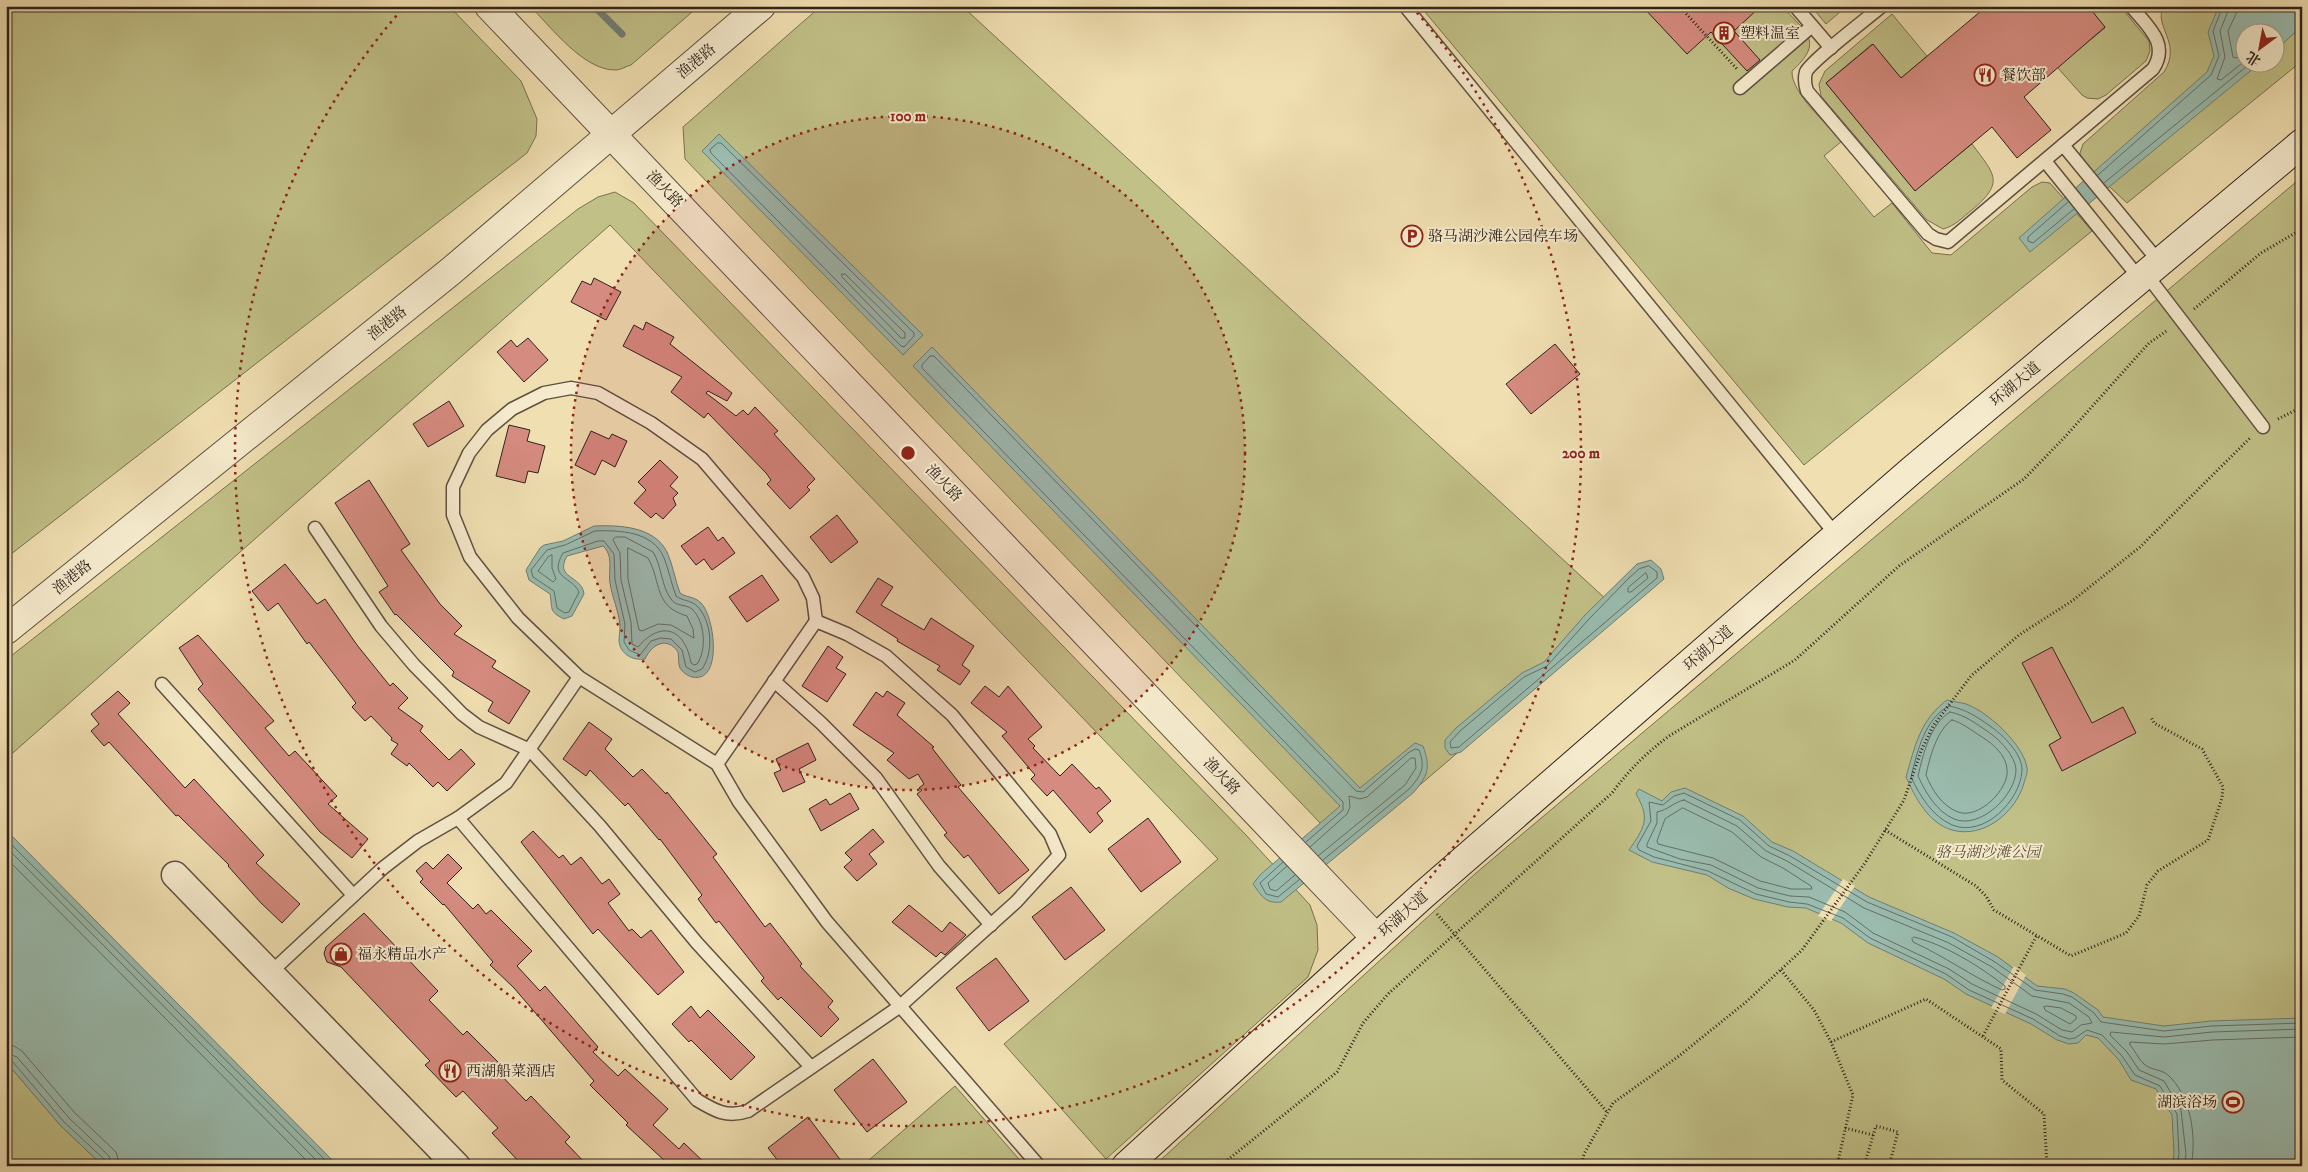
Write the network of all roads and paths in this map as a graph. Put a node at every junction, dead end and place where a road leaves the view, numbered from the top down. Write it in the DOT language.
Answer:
graph roads {
  1 [pos="489,6"];
  2 [pos="761,6"];
  3 [pos="1406,6"];
  4 [pos="1679,6"];
  5 [pos="1795,6"];
  6 [pos="1882,6"];
  7 [pos="2131,6"];
  8 [pos="1812,26"];
  9 [pos="1831,48"];
  10 [pos="1744,84"];
  11 [pos="611,133"];
  12 [pos="2302,143"];
  13 [pos="2064,145"];
  14 [pos="2045,161"];
  15 [pos="2302,229"];
  16 [pos="2148,272"];
  17 [pos="2181,320"];
  18 [pos="2302,407"];
  19 [pos="2263,427"];
  20 [pos="315,528"];
  21 [pos="1837,536"];
  22 [pos="816,621"];
  23 [pos="6,630"];
  24 [pos="579,677"];
  25 [pos="774,681"];
  26 [pos="162,684"];
  27 [pos="2151,717"];
  28 [pos="530,750"];
  29 [pos="717,764"];
  30 [pos="458,818"];
  31 [pos="1885,830"];
  32 [pos="175,875"];
  33 [pos="354,895"];
  34 [pos="1422,896"];
  35 [pos="991,925"];
  36 [pos="1455,934"];
  37 [pos="2037,935"];
  38 [pos="1376,938"];
  39 [pos="1781,970"];
  40 [pos="270,973"];
  41 [pos="900,1008"];
  42 [pos="1983,1036"];
  43 [pos="1831,1042"];
  44 [pos="812,1067"];
  45 [pos="1608,1113"];
  46 [pos="1846,1128"];
  47 [pos="1873,1135"];
  48 [pos="1838,1159"];
  49 [pos="1226,1162"];
  50 [pos="457,1166"];
  51 [pos="1039,1166"];
  52 [pos="1126,1166"];
  53 [pos="1581,1166"];
  54 [pos="1837,1166"];
  55 [pos="1864,1166"];
  56 [pos="1889,1166"];
  57 [pos="2047,1166"];
  1 -- 11 [label="street, 渔火路"];
  2 -- 11 [label="street, 渔港路"];
  3 -- 21 [label="lane"];
  4 -- 10 [label="path"];
  5 -- 8 [label="lane"];
  6 -- 9 [label="lane"];
  7 -- 13 [label="lane"];
  8 -- 9 [label="lane"];
  8 -- 10 [label="lane"];
  9 -- 14 [label="lane"];
  11 -- 23 [label="street, 渔港路"];
  11 -- 38 [label="street, 渔火路"];
  12 -- 16 [label="street, 环湖大道"];
  13 -- 14 [label="lane"];
  13 -- 16 [label="lane"];
  14 -- 16 [label="lane"];
  15 -- 17 [label="path"];
  16 -- 17 [label="lane"];
  16 -- 21 [label="street, 环湖大道"];
  17 -- 19 [label="lane"];
  17 -- 36 [label="path"];
  18 -- 19 [label="path"];
  19 -- 31 [label="path"];
  20 -- 28 [label="lane"];
  21 -- 34 [label="street, 环湖大道"];
  22 -- 24 [label="lane"];
  22 -- 25 [label="lane"];
  22 -- 35 [label="lane"];
  24 -- 28 [label="lane"];
  24 -- 29 [label="lane"];
  25 -- 29 [label="lane"];
  25 -- 35 [label="lane"];
  26 -- 33 [label="lane"];
  27 -- 37 [label="path"];
  28 -- 30 [label="lane"];
  28 -- 44 [label="lane"];
  29 -- 41 [label="lane"];
  30 -- 33 [label="lane"];
  30 -- 44 [label="lane"];
  31 -- 37 [label="path"];
  31 -- 39 [label="path"];
  32 -- 40 [label="street"];
  33 -- 40 [label="lane"];
  34 -- 36 [label="path"];
  34 -- 38 [label="street, 环湖大道"];
  35 -- 41 [label="lane"];
  36 -- 45 [label="path"];
  36 -- 49 [label="path"];
  37 -- 42 [label="path"];
  38 -- 52 [label="street, 环湖大道"];
  39 -- 43 [label="path"];
  39 -- 45 [label="path"];
  40 -- 50 [label="street"];
  41 -- 44 [label="lane"];
  41 -- 51 [label="lane"];
  42 -- 43 [label="path"];
  42 -- 57 [label="path"];
  43 -- 46 [label="path"];
  45 -- 53 [label="path"];
  46 -- 47 [label="path"];
  46 -- 48 [label="path"];
  47 -- 55 [label="path"];
  47 -- 56 [label="path"];
  48 -- 54 [label="path"];
  48 -- 55 [label="path"];
}
